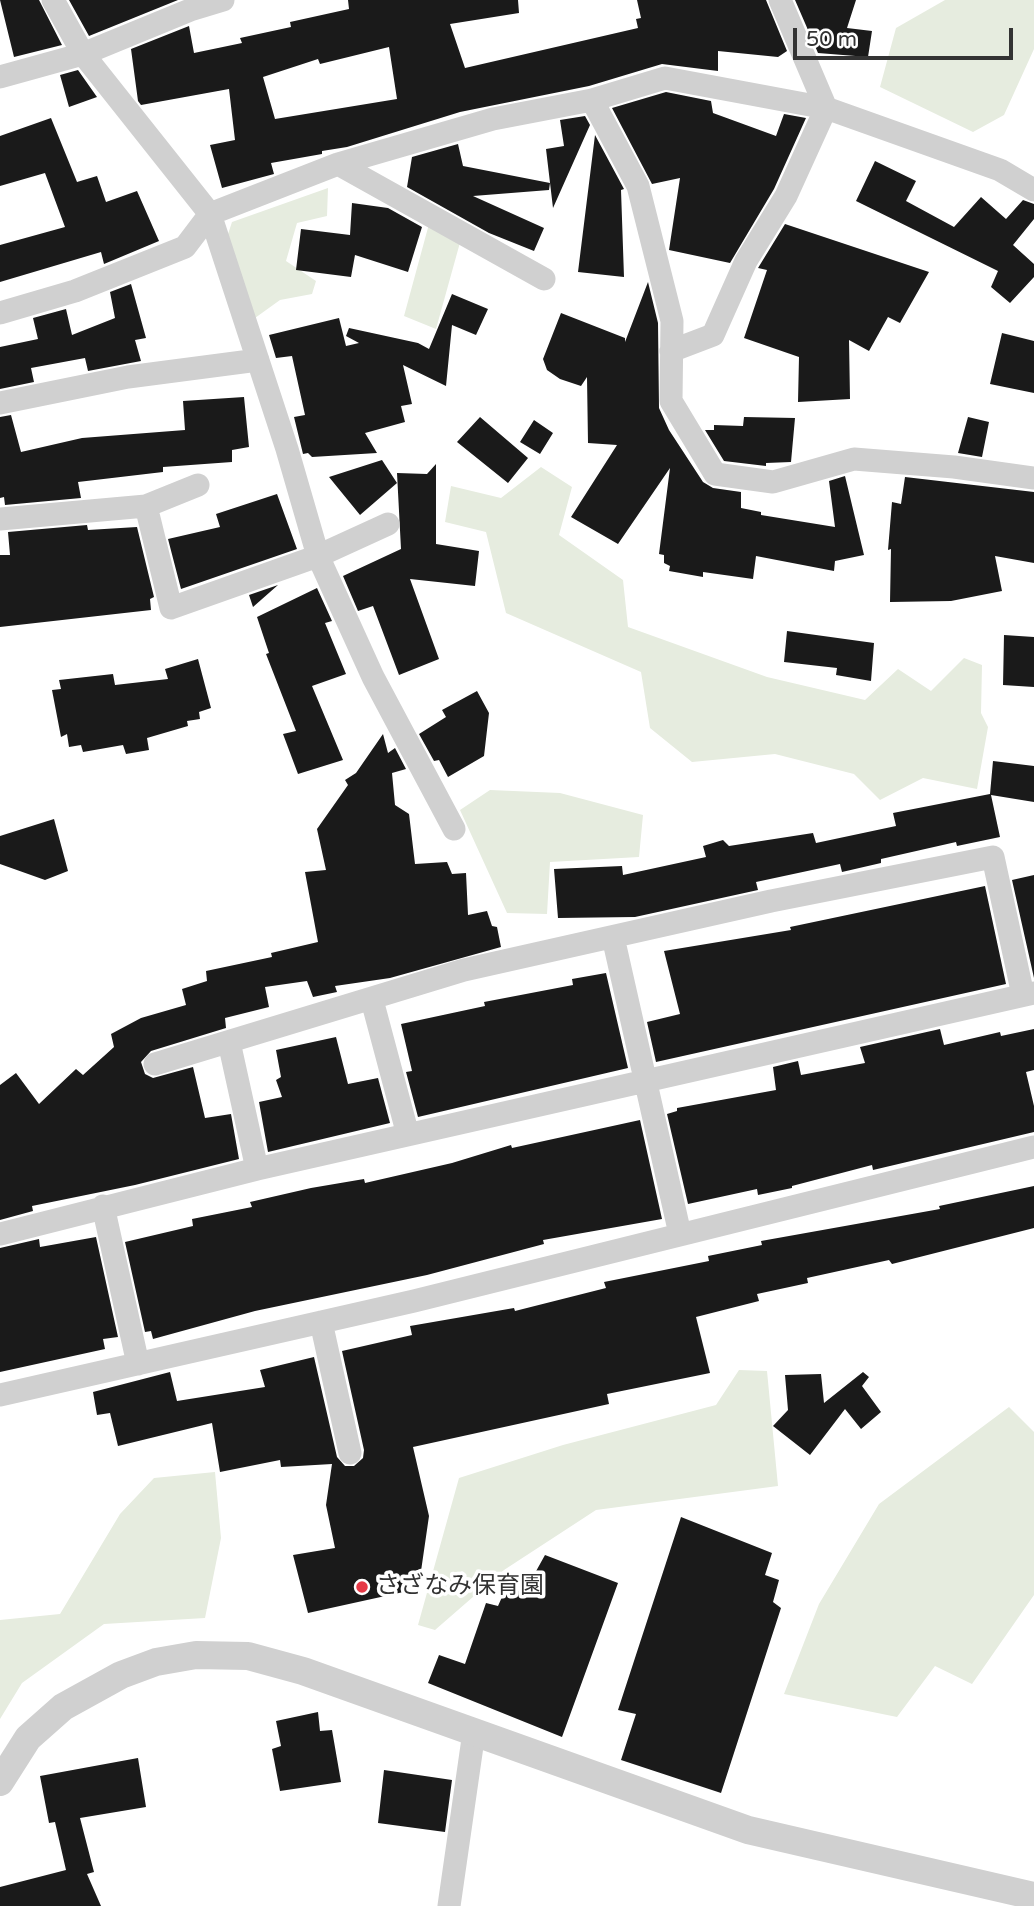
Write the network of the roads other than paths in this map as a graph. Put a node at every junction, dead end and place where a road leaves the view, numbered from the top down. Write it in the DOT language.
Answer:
graph roads {
  1 [pos="53,0"];
  2 [pos="223,0"];
  3 [pos="780,0"];
  4 [pos="189,5"];
  5 [pos="83,54"];
  6 [pos="0,77"];
  7 [pos="592,100"];
  8 [pos="826,108"];
  9 [pos="338,164"];
  10 [pos="1034,190"];
  11 [pos="210,214"];
  12 [pos="544,279"];
  13 [pos="0,313"];
  14 [pos="671,351"];
  15 [pos="258,360"];
  16 [pos="0,403"];
  17 [pos="1034,478"];
  18 [pos="198,485"];
  19 [pos="146,506"];
  20 [pos="0,519"];
  21 [pos="388,524"];
  22 [pos="318,556"];
  23 [pos="454,829"];
  24 [pos="613,937"];
  25 [pos="1029,994"];
  26 [pos="372,1000"];
  27 [pos="229,1042"];
  28 [pos="155,1064"];
  29 [pos="645,1080"];
  30 [pos="408,1135"];
  31 [pos="1034,1147"];
  32 [pos="257,1169"];
  33 [pos="103,1206"];
  34 [pos="0,1234"];
  35 [pos="680,1234"];
  36 [pos="321,1322"];
  37 [pos="138,1364"];
  38 [pos="0,1395"];
  39 [pos="350,1453"];
  40 [pos="474,1732"];
  41 [pos="0,1782"];
  42 [pos="1034,1896"];
  43 [pos="449,1906"];
  1 -- 5 [label="street"];
  2 -- 4 [label="street"];
  3 -- 8 [label="street"];
  4 -- 5 [label="street"];
  5 -- 6 [label="street"];
  5 -- 11 [label="street"];
  7 -- 8 [label="street"];
  7 -- 9 [label="street"];
  7 -- 14 [label="street"];
  8 -- 10 [label="street"];
  8 -- 14 [label="street"];
  9 -- 11 [label="street"];
  9 -- 12 [label="street"];
  11 -- 13 [label="street"];
  11 -- 15 [label="street"];
  14 -- 17 [label="street"];
  15 -- 16 [label="street"];
  15 -- 22 [label="street"];
  18 -- 19 [label="street"];
  19 -- 20 [label="street"];
  19 -- 22 [label="street"];
  21 -- 22 [label="street"];
  22 -- 23 [label="street"];
  24 -- 25 [label="street"];
  24 -- 26 [label="street"];
  24 -- 29 [label="street"];
  25 -- 29 [label="street"];
  26 -- 27 [label="street"];
  26 -- 30 [label="street"];
  27 -- 28 [label="street"];
  27 -- 32 [label="street"];
  29 -- 30 [label="street"];
  29 -- 35 [label="street"];
  30 -- 32 [label="street"];
  31 -- 35 [label="street"];
  32 -- 33 [label="street"];
  33 -- 34 [label="street"];
  33 -- 37 [label="street"];
  35 -- 36 [label="street"];
  36 -- 37 [label="street"];
  36 -- 39 [label="street"];
  37 -- 38 [label="street"];
  40 -- 41 [label="street"];
  40 -- 42 [label="street"];
  40 -- 43 [label="street"];
}
